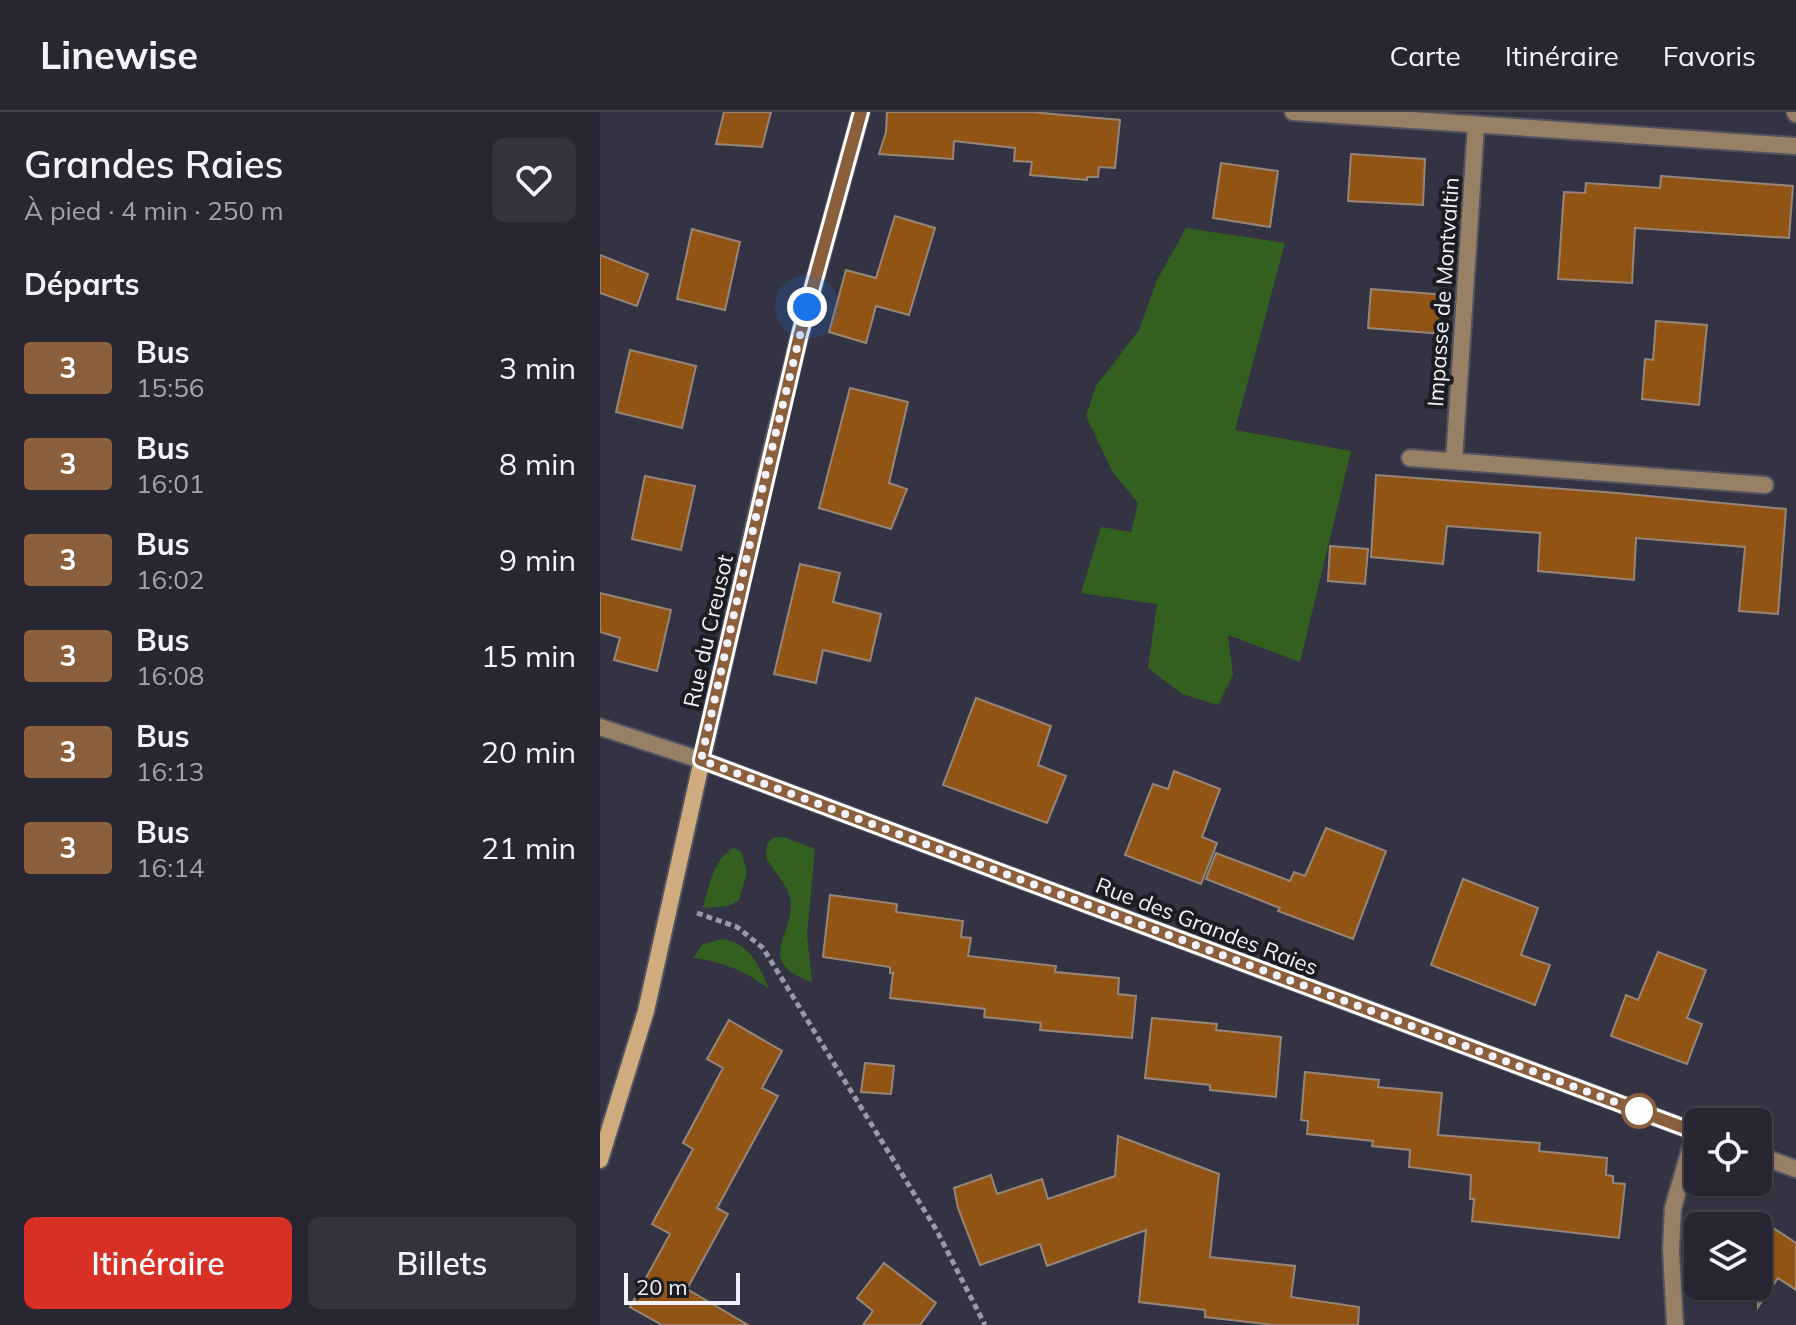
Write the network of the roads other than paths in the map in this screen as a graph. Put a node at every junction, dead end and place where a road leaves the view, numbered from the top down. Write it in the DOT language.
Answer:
graph roads {
  1 [pos="861,112"];
  2 [pos="1293,112"];
  3 [pos="1476,125"];
  4 [pos="1796,146"];
  5 [pos="1410,458"];
  6 [pos="1454,461"];
  7 [pos="1765,485"];
  8 [pos="600,727"];
  9 [pos="701,760"];
  10 [pos="1684,1128"];
  11 [pos="600,1160"];
  12 [pos="1772,1160"];
  13 [pos="1796,1169"];
  14 [pos="1684,1172"];
  15 [pos="1675,1325"];
  1 -- 9 [label="street, Rue du Creusot"];
  2 -- 3 [label="street"];
  3 -- 4 [label="street"];
  3 -- 6 [label="street, Impasse de Montvaltin"];
  5 -- 6 [label="street"];
  6 -- 7 [label="street"];
  8 -- 9 [label="street, Rue des Grandes Raies"];
  9 -- 10 [label="street, Rue des Grandes Raies"];
  9 -- 11 [label="street, Rue du Creusot"];
  12 -- 13 [label="street"];
  14 -- 15 [label="street"];
}
